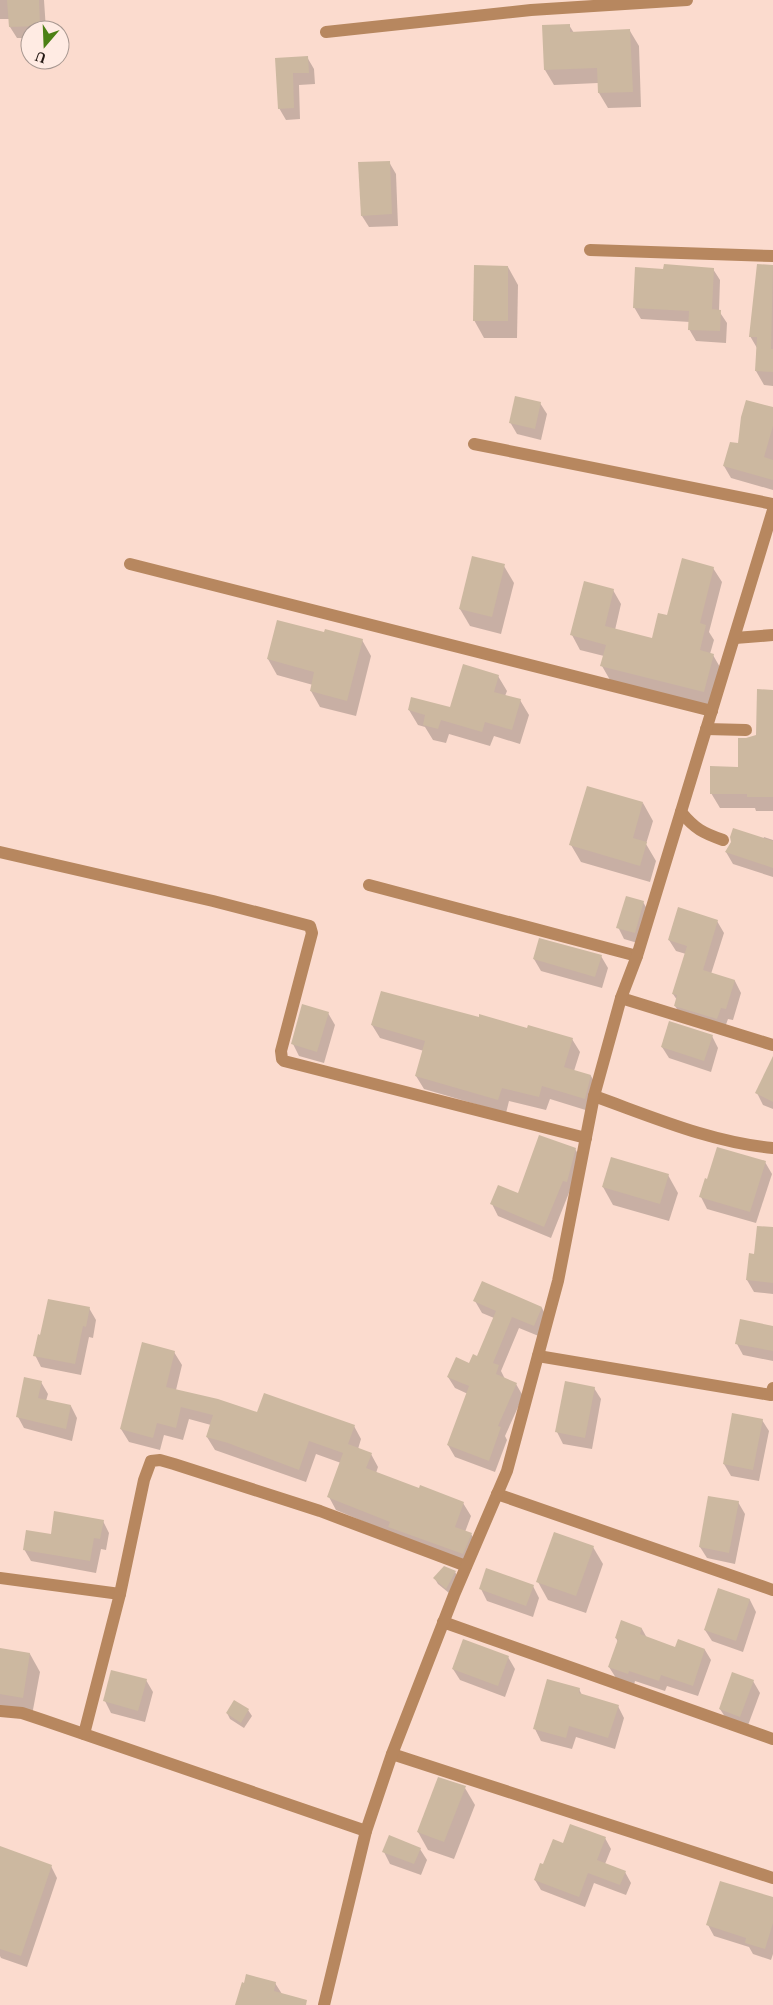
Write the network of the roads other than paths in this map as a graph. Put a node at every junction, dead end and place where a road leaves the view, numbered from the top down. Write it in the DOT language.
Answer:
graph roads {
  1 [pos="687,0"];
  2 [pos="530,5"];
  3 [pos="326,32"];
  4 [pos="590,250"];
  5 [pos="773,256"];
  6 [pos="474,444"];
  7 [pos="773,504"];
  8 [pos="773,510"];
  9 [pos="130,564"];
  10 [pos="773,635"];
  11 [pos="734,638"];
  12 [pos="712,711"];
  13 [pos="706,729"];
  14 [pos="746,730"];
  15 [pos="681,812"];
  16 [pos="723,840"];
  17 [pos="0,852"];
  18 [pos="369,885"];
  19 [pos="637,956"];
  20 [pos="621,998"];
  21 [pos="773,1045"];
  22 [pos="594,1096"];
  23 [pos="586,1138"];
  24 [pos="773,1148"];
  25 [pos="538,1356"];
  26 [pos="772,1393"];
  27 [pos="497,1494"];
  28 [pos="466,1566"];
  29 [pos="0,1578"];
  30 [pos="773,1590"];
  31 [pos="120,1594"];
  32 [pos="444,1622"];
  33 [pos="0,1711"];
  34 [pos="84,1734"];
  35 [pos="773,1739"];
  36 [pos="392,1754"];
  37 [pos="366,1831"];
  38 [pos="773,1878"];
  39 [pos="324,2005"];
  1 -- 2 [label="street"];
  2 -- 3 [label="street"];
  4 -- 5 [label="street"];
  6 -- 7 [label="street"];
  8 -- 11 [label="street"];
  9 -- 12 [label="street"];
  10 -- 11 [label="street"];
  11 -- 12 [label="street"];
  12 -- 13 [label="street"];
  13 -- 14 [label="street"];
  13 -- 15 [label="street"];
  15 -- 16 [label="street"];
  15 -- 19 [label="street"];
  17 -- 23 [label="street"];
  18 -- 19 [label="street"];
  19 -- 20 [label="street"];
  20 -- 21 [label="street"];
  20 -- 22 [label="street"];
  22 -- 23 [label="street"];
  22 -- 24 [label="street"];
  23 -- 25 [label="street"];
  25 -- 26 [label="street"];
  25 -- 27 [label="street"];
  27 -- 28 [label="street"];
  27 -- 30 [label="street"];
  28 -- 31 [label="street"];
  28 -- 32 [label="street"];
  29 -- 31 [label="street"];
  31 -- 34 [label="street"];
  32 -- 35 [label="street"];
  32 -- 36 [label="street"];
  33 -- 34 [label="street"];
  34 -- 37 [label="street"];
  36 -- 37 [label="street"];
  36 -- 38 [label="street"];
  37 -- 39 [label="street"];
}
